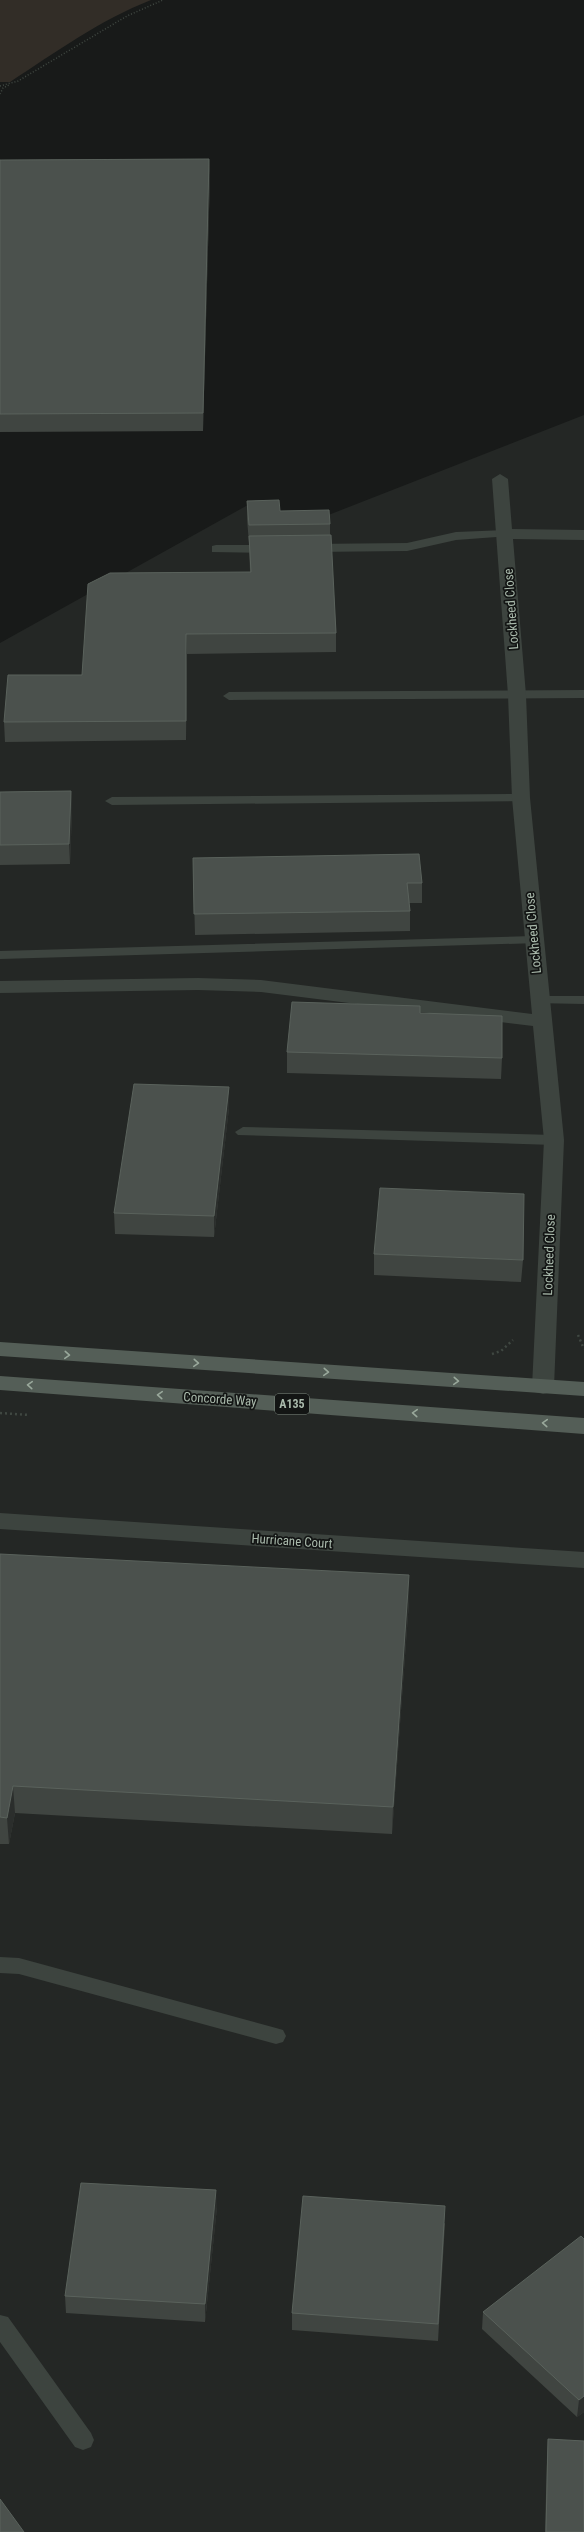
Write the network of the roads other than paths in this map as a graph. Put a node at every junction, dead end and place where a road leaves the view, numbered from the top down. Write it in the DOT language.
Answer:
graph roads {
  1 [pos="500,479"];
  2 [pos="506,534"];
  3 [pos="584,535"];
  4 [pos="280,548"];
  5 [pos="296,548"];
  6 [pos="216,549"];
  7 [pos="584,694"];
  8 [pos="517,695"];
  9 [pos="229,696"];
  10 [pos="522,798"];
  11 [pos="112,801"];
  12 [pos="533,940"];
  13 [pos="0,955"];
  14 [pos="0,988"];
  15 [pos="539,1000"];
  16 [pos="584,1000"];
  17 [pos="541,1021"];
  18 [pos="243,1132"];
  19 [pos="554,1140"];
  20 [pos="0,1349"];
  21 [pos="0,1383"];
  22 [pos="542,1386"];
  23 [pos="584,1389"];
  24 [pos="584,1426"];
  25 [pos="0,1521"];
  26 [pos="584,1560"];
  27 [pos="0,1965"];
  28 [pos="276,2036"];
  29 [pos="0,2324"];
  30 [pos="84,2440"];
  1 -- 2 [label="street, Lockheed Close"];
  2 -- 3 [label="street"];
  2 -- 5 [label="lane"];
  2 -- 8 [label="street, Lockheed Close"];
  4 -- 6 [label="lane"];
  7 -- 8 [label="lane"];
  8 -- 9 [label="lane"];
  8 -- 10 [label="street, Lockheed Close"];
  10 -- 11 [label="lane"];
  10 -- 12 [label="street, Lockheed Close"];
  12 -- 13 [label="lane"];
  12 -- 15 [label="street, Lockheed Close"];
  14 -- 17 [label="street"];
  15 -- 16 [label="lane"];
  15 -- 17 [label="street, Lockheed Close"];
  17 -- 19 [label="street, Lockheed Close"];
  18 -- 19 [label="lane"];
  19 -- 22 [label="street, Lockheed Close"];
  20 -- 22 [label="main road, one-way"];
  24 -- 21 [label="main road, Concorde Way / A135, one-way"];
  22 -- 23 [label="main road"];
  25 -- 26 [label="street, Hurricane Court"];
  27 -- 28 [label="lane"];
  29 -- 30 [label="lane"];
}
